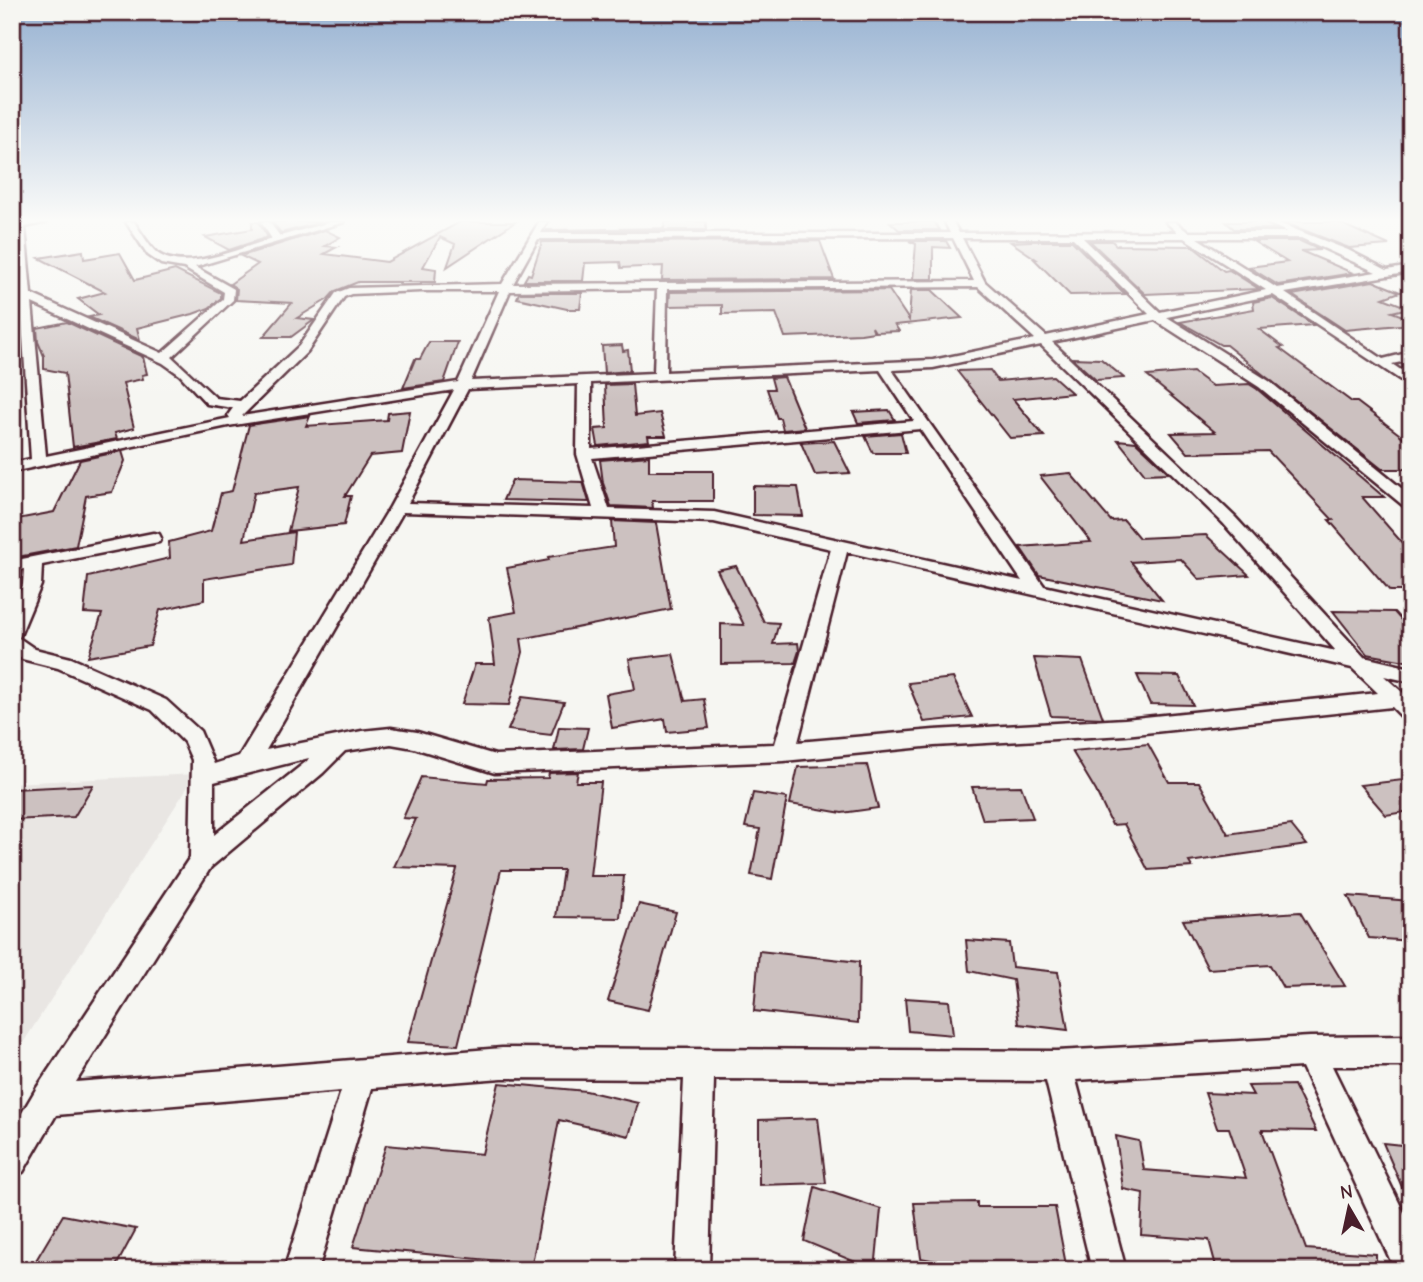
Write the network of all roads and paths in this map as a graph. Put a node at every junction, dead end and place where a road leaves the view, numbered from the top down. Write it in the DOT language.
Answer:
graph roads {
  1 [pos="214,282"];
  2 [pos="509,282"];
  3 [pos="1122,282"];
  4 [pos="1260,282"];
  5 [pos="1325,282"];
  6 [pos="981,284"];
  7 [pos="662,286"];
  8 [pos="506,287"];
  9 [pos="1275,291"];
  10 [pos="21,292"];
  11 [pos="1157,316"];
  12 [pos="1043,340"];
  13 [pos="1411,356"];
  14 [pos="167,360"];
  15 [pos="1381,363"];
  16 [pos="883,366"];
  17 [pos="660,376"];
  18 [pos="585,380"];
  19 [pos="1411,383"];
  20 [pos="463,385"];
  21 [pos="243,406"];
  22 [pos="228,422"];
  23 [pos="922,425"];
  24 [pos="584,454"];
  25 [pos="38,462"];
  26 [pos="12,468"];
  27 [pos="1411,504"];
  28 [pos="398,507"];
  29 [pos="602,513"];
  30 [pos="153,538"];
  31 [pos="840,545"];
  32 [pos="33,562"];
  33 [pos="12,566"];
  34 [pos="1036,588"];
  35 [pos="12,634"];
  36 [pos="12,643"];
  37 [pos="1358,663"];
  38 [pos="1411,675"];
  39 [pos="1404,706"];
  40 [pos="337,745"];
  41 [pos="784,752"];
  42 [pos="247,763"];
  43 [pos="203,776"];
  44 [pos="202,859"];
  45 [pos="1411,1051"];
  46 [pos="1310,1052"];
  47 [pos="700,1065"];
  48 [pos="1057,1066"];
  49 [pos="361,1076"];
  50 [pos="47,1100"];
  51 [pos="12,1161"];
  52 [pos="1411,1265"];
  53 [pos="301,1270"];
  54 [pos="692,1270"];
  55 [pos="1109,1270"];
  1 -- 14 [label="street"];
  2 -- 8 [label="street"];
  3 -- 11 [label="street"];
  4 -- 9 [label="street"];
  5 -- 9 [label="street"];
  6 -- 7 [label="street"];
  6 -- 12 [label="street"];
  7 -- 8 [label="street"];
  7 -- 17 [label="street"];
  8 -- 20 [label="street"];
  8 -- 21 [label="street"];
  9 -- 11 [label="street"];
  9 -- 15 [label="street"];
  10 -- 14 [label="street"];
  10 -- 25 [label="street"];
  11 -- 12 [label="street"];
  11 -- 27 [label="street"];
  12 -- 16 [label="street"];
  12 -- 37 [label="street"];
  13 -- 15 [label="street"];
  14 -- 21 [label="street"];
  15 -- 19 [label="street"];
  16 -- 17 [label="street"];
  16 -- 23 [label="street"];
  17 -- 18 [label="street"];
  18 -- 20 [label="street"];
  18 -- 24 [label="street"];
  20 -- 22 [label="street"];
  20 -- 28 [label="street"];
  21 -- 22 [label="street"];
  22 -- 25 [label="street"];
  23 -- 24 [label="street"];
  23 -- 34 [label="street"];
  24 -- 29 [label="street"];
  25 -- 26 [label="street"];
  28 -- 29 [label="street"];
  28 -- 42 [label="street"];
  29 -- 31 [label="street"];
  30 -- 32 [label="street"];
  31 -- 34 [label="street"];
  31 -- 41 [label="street"];
  32 -- 33 [label="street"];
  32 -- 35 [label="street"];
  34 -- 37 [label="street"];
  36 -- 43 [label="street"];
  37 -- 38 [label="street"];
  37 -- 39 [label="street"];
  39 -- 41 [label="street"];
  40 -- 41 [label="street"];
  40 -- 42 [label="street"];
  40 -- 44 [label="street"];
  42 -- 43 [label="street"];
  43 -- 44 [label="street"];
  44 -- 50 [label="street"];
  45 -- 46 [label="street"];
  46 -- 48 [label="street"];
  46 -- 52 [label="street"];
  47 -- 48 [label="street"];
  47 -- 49 [label="street"];
  47 -- 54 [label="street"];
  48 -- 55 [label="street"];
  49 -- 50 [label="street"];
  49 -- 53 [label="street"];
  50 -- 51 [label="street"];
}
